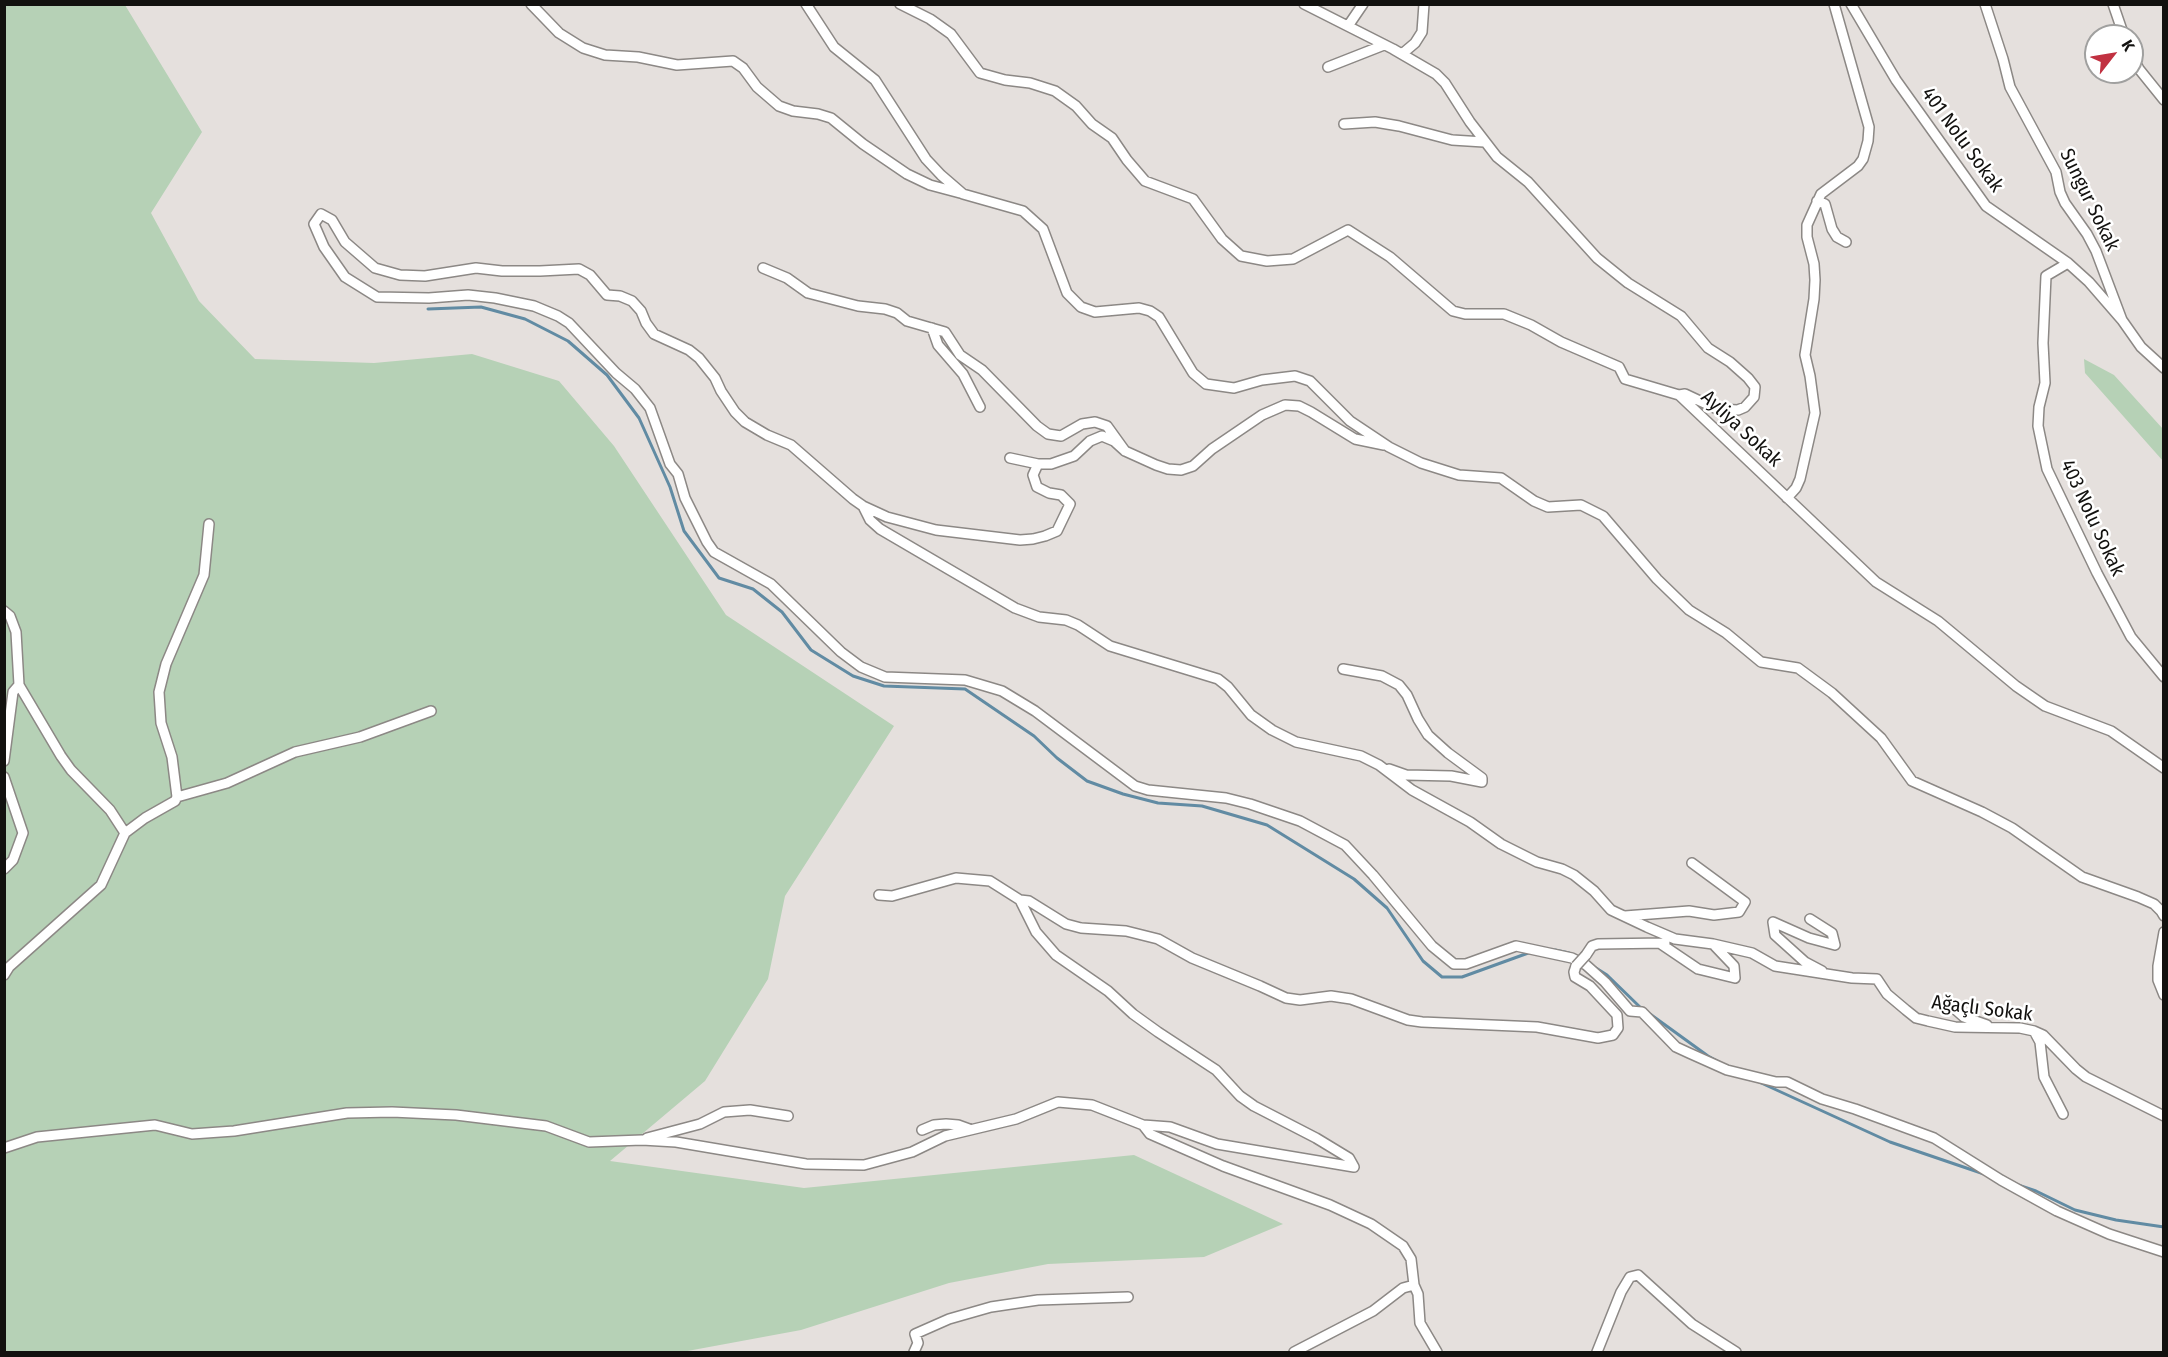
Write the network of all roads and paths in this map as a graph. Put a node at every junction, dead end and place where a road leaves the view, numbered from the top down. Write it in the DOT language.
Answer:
graph roads {
  1 [pos="531,4"];
  2 [pos="806,4"];
  3 [pos="900,4"];
  4 [pos="1304,4"];
  5 [pos="1363,4"];
  6 [pos="1424,4"];
  7 [pos="1834,4"];
  8 [pos="1851,4"];
  9 [pos="1985,4"];
  10 [pos="2114,4"];
  11 [pos="2120,24"];
  12 [pos="1348,26"];
  13 [pos="1384,45"];
  14 [pos="1401,54"];
  15 [pos="1328,67"];
  16 [pos="2144,75"];
  17 [pos="2163,100"];
  18 [pos="1344,124"];
  19 [pos="1484,142"];
  20 [pos="963,194"];
  21 [pos="1818,201"];
  22 [pos="1846,242"];
  23 [pos="2068,262"];
  24 [pos="763,268"];
  25 [pos="2122,320"];
  26 [pos="932,327"];
  27 [pos="2163,368"];
  28 [pos="1679,395"];
  29 [pos="980,407"];
  30 [pos="1389,447"];
  31 [pos="1125,450"];
  32 [pos="1010,458"];
  33 [pos="1038,464"];
  34 [pos="1787,498"];
  35 [pos="863,506"];
  36 [pos="209,524"];
  37 [pos="4,611"];
  38 [pos="1343,669"];
  39 [pos="2163,677"];
  40 [pos="19,684"];
  41 [pos="431,711"];
  42 [pos="4,761"];
  43 [pos="1378,765"];
  44 [pos="2163,768"];
  45 [pos="4,777"];
  46 [pos="177,797"];
  47 [pos="125,833"];
  48 [pos="1692,863"];
  49 [pos="4,869"];
  50 [pos="879,895"];
  51 [pos="1020,900"];
  52 [pos="2162,914"];
  53 [pos="1623,916"];
  54 [pos="1810,919"];
  55 [pos="2163,932"];
  56 [pos="1675,939"];
  57 [pos="1661,944"];
  58 [pos="1713,944"];
  59 [pos="1826,974"];
  60 [pos="4,975"];
  61 [pos="2163,995"];
  62 [pos="1947,1003"];
  63 [pos="1994,1028"];
  64 [pos="2034,1031"];
  65 [pos="2063,1114"];
  66 [pos="788,1116"];
  67 [pos="2163,1116"];
  68 [pos="1143,1125"];
  69 [pos="969,1129"];
  70 [pos="922,1130"];
  71 [pos="642,1140"];
  72 [pos="4,1148"];
  73 [pos="2163,1252"];
  74 [pos="1414,1285"];
  75 [pos="1128,1297"];
  76 [pos="914,1353"];
  77 [pos="1294,1353"];
  78 [pos="1437,1353"];
  79 [pos="1598,1353"];
  80 [pos="1736,1353"];
  1 -- 20 [label="street"];
  2 -- 20 [label="street"];
  3 -- 28 [label="street"];
  4 -- 12 [label="street, Ayliya Sokak"];
  5 -- 12 [label="street"];
  6 -- 14 [label="street"];
  7 -- 21 [label="street"];
  8 -- 23 [label="street, 401 Nolu Sokak"];
  9 -- 25 [label="street, Sungur Sokak"];
  10 -- 11 [label="street"];
  12 -- 13 [label="street, Ayliya Sokak"];
  13 -- 14 [label="street, Ayliya Sokak"];
  13 -- 15 [label="street"];
  14 -- 19 [label="street, Ayliya Sokak"];
  16 -- 17 [label="street"];
  18 -- 19 [label="street"];
  19 -- 28 [label="street, Ayliya Sokak"];
  20 -- 30 [label="street"];
  21 -- 22 [label="street"];
  21 -- 34 [label="street"];
  23 -- 25 [label="street, 401 Nolu Sokak"];
  23 -- 39 [label="street, 403 Nolu Sokak"];
  24 -- 26 [label="street"];
  25 -- 27 [label="street, Sungur Sokak"];
  26 -- 29 [label="street"];
  26 -- 31 [label="street"];
  28 -- 34 [label="street, Ayliya Sokak"];
  30 -- 31 [label="street"];
  30 -- 52 [label="street"];
  31 -- 33 [label="street"];
  32 -- 33 [label="street"];
  33 -- 35 [label="street"];
  34 -- 44 [label="street, Ayliya Sokak"];
  35 -- 43 [label="street"];
  35 -- 73 [label="street"];
  36 -- 46 [label="street"];
  37 -- 40 [label="street"];
  38 -- 43 [label="street"];
  40 -- 42 [label="street"];
  40 -- 47 [label="street"];
  41 -- 46 [label="street"];
  43 -- 53 [label="street"];
  45 -- 49 [label="street"];
  46 -- 47 [label="street"];
  47 -- 60 [label="street"];
  48 -- 53 [label="street"];
  50 -- 51 [label="street"];
  51 -- 57 [label="street, bridge"];
  51 -- 68 [label="street"];
  53 -- 56 [label="street"];
  54 -- 59 [label="street"];
  55 -- 61 [label="street"];
  56 -- 57 [label="street"];
  56 -- 58 [label="street"];
  57 -- 58 [label="street"];
  58 -- 59 [label="street"];
  59 -- 63 [label="street, Ağaçlı Sokak"];
  62 -- 63 [label="street"];
  63 -- 64 [label="street, Ağaçlı Sokak"];
  64 -- 65 [label="street"];
  64 -- 67 [label="street, Ağaçlı Sokak"];
  66 -- 71 [label="street"];
  68 -- 69 [label="street"];
  68 -- 74 [label="street"];
  69 -- 70 [label="street"];
  69 -- 71 [label="street"];
  71 -- 72 [label="street"];
  74 -- 77 [label="street"];
  74 -- 78 [label="street"];
  75 -- 76 [label="street"];
  79 -- 80 [label="street"];
}
